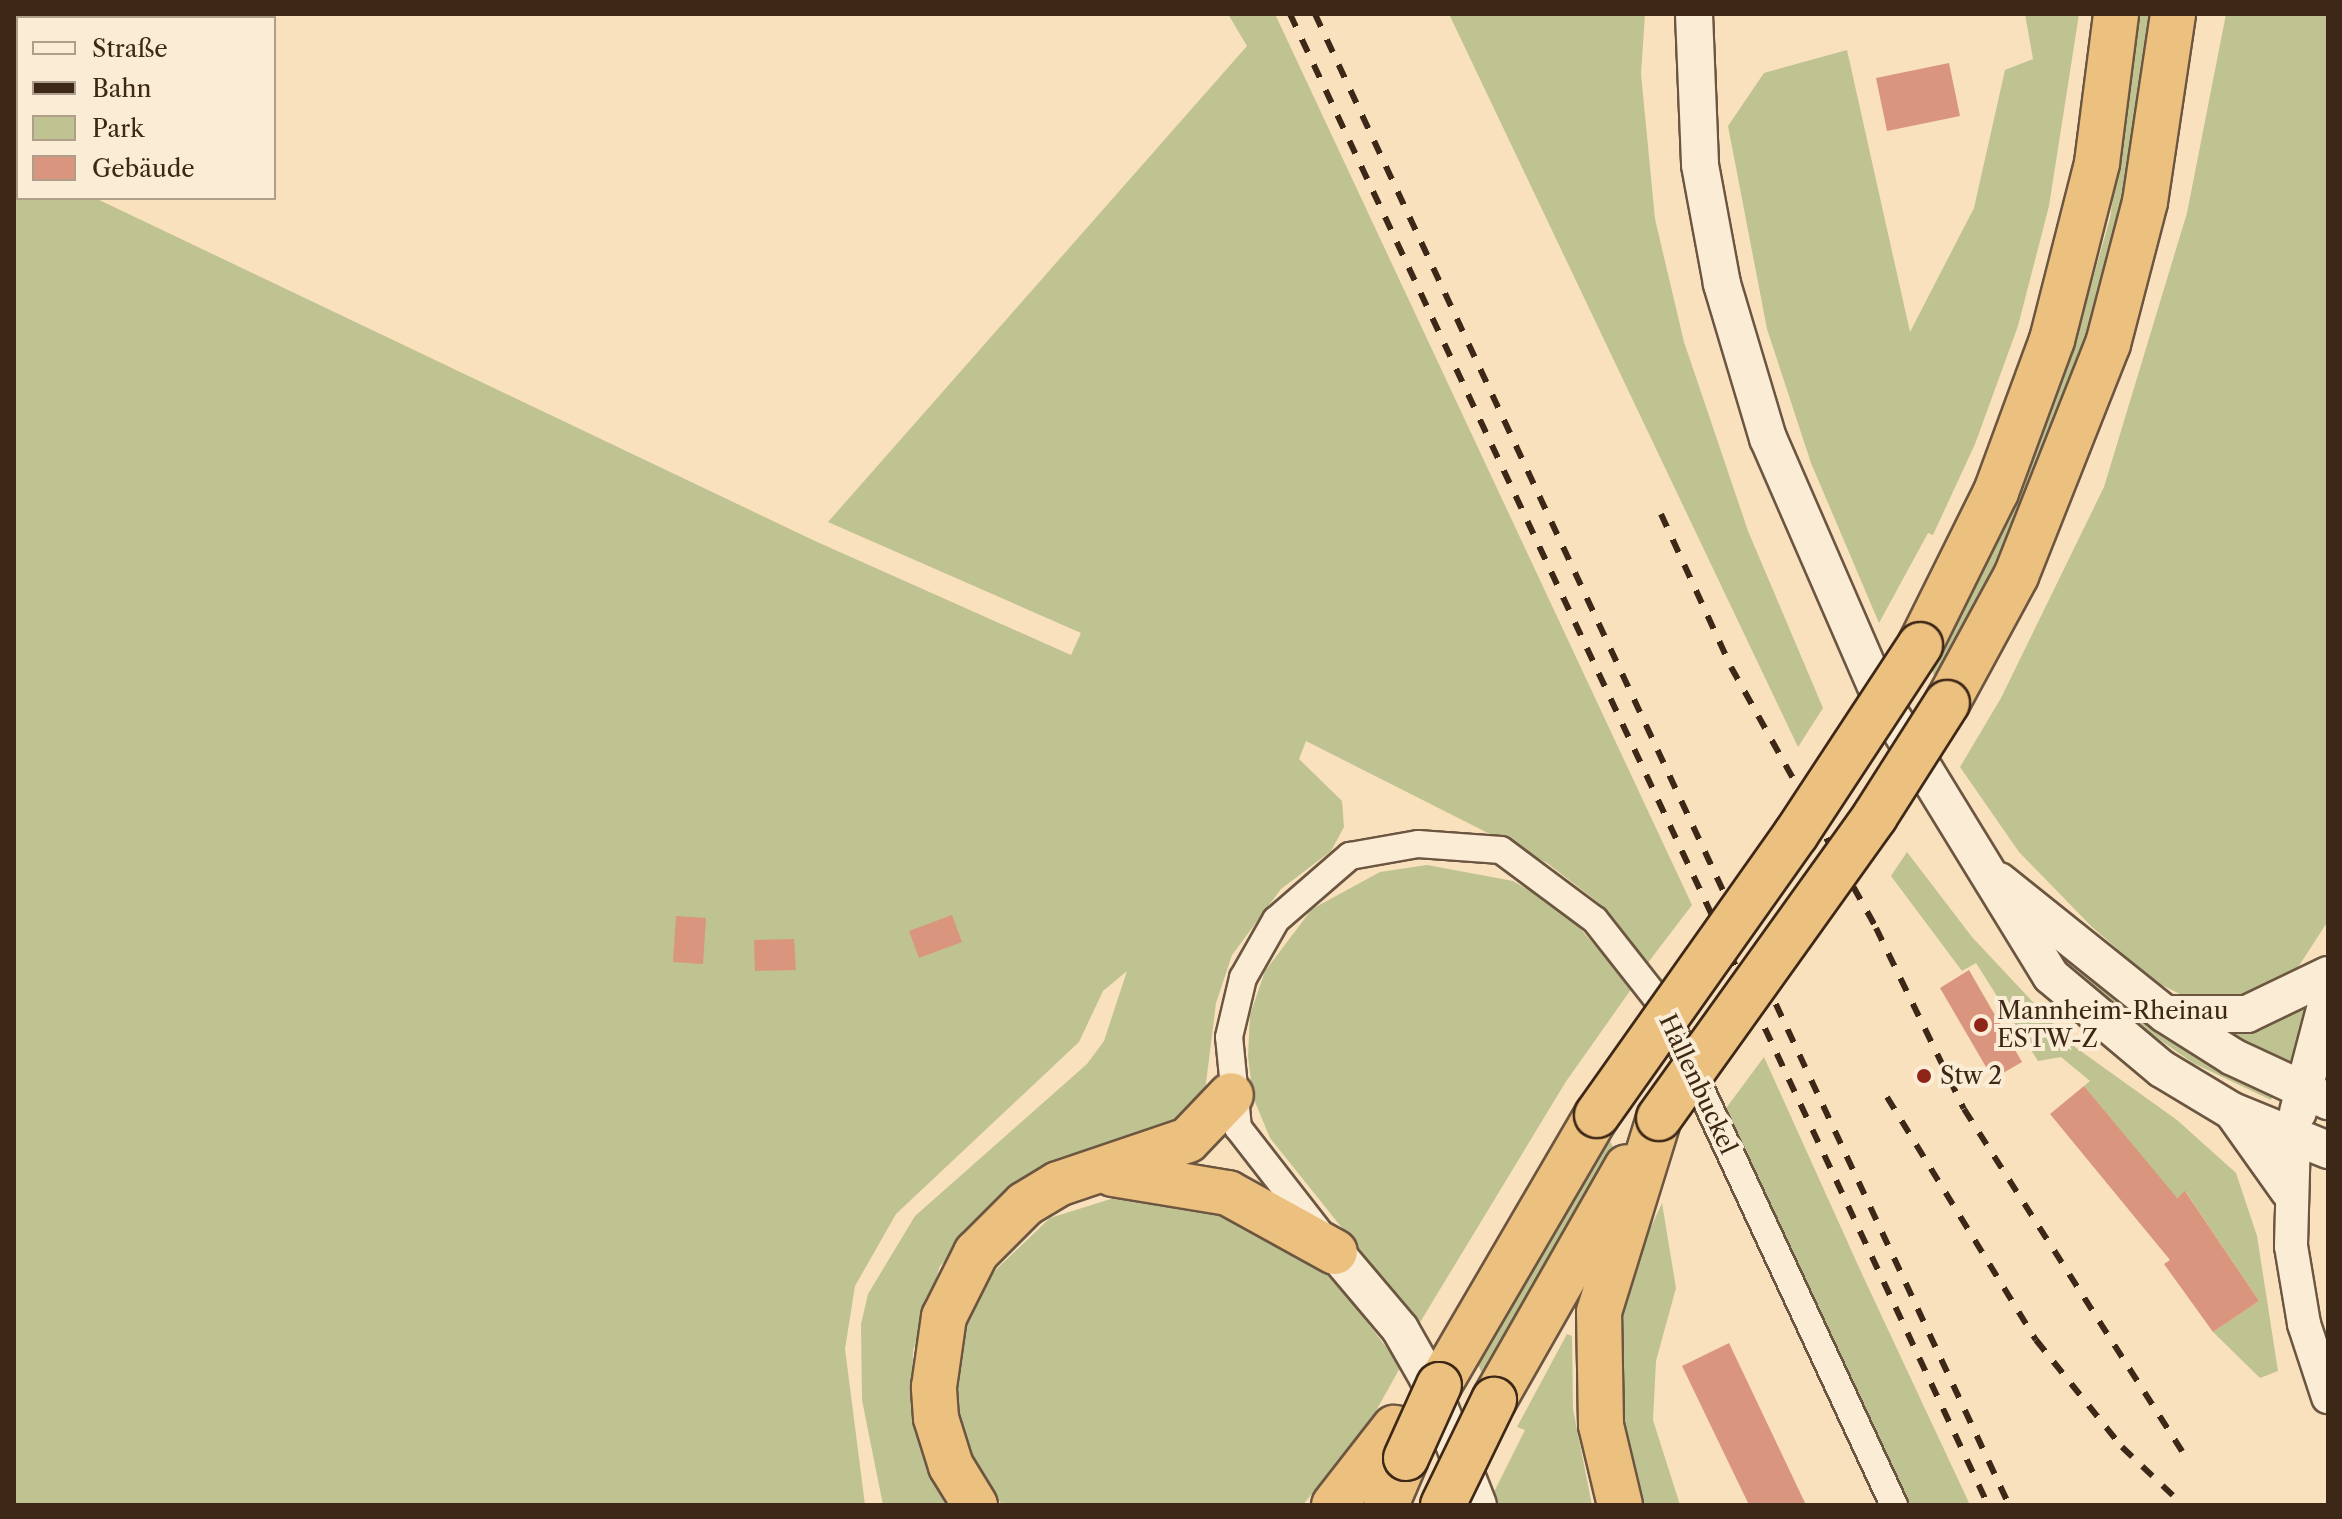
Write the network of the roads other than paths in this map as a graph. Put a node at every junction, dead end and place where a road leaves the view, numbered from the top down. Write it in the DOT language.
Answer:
graph roads {
  1 [pos="1694,14"];
  2 [pos="2105,14"];
  3 [pos="2116,14"];
  4 [pos="2173,14"];
  5 [pos="2206,14"];
  6 [pos="2111,71"];
  7 [pos="2167,78"];
  8 [pos="1998,880"];
  9 [pos="2328,975"];
  10 [pos="2328,998"];
  11 [pos="2165,1014"];
  12 [pos="1231,1095"];
  13 [pos="2314,1095"];
  14 [pos="2232,1111"];
  15 [pos="2294,1137"];
  16 [pos="2328,1150"];
  17 [pos="1099,1173"];
  18 [pos="1630,1185"];
  19 [pos="2289,1191"];
  20 [pos="1335,1252"];
  21 [pos="2328,1336"];
  22 [pos="2325,1385"];
  23 [pos="1400,1443"];
  24 [pos="975,1505"];
  25 [pos="1334,1505"];
  26 [pos="1386,1505"];
  27 [pos="1443,1505"];
  28 [pos="1478,1505"];
  29 [pos="1620,1505"];
  30 [pos="1894,1505"];
  1 -- 8 [label="main road"];
  2 -- 6 [label="highway"];
  3 -- 6 [label="highway"];
  4 -- 7 [label="highway"];
  5 -- 7 [label="highway"];
  6 -- 23 [label="highway, bridge"];
  7 -- 18 [label="highway, bridge"];
  8 -- 11 [label="main road"];
  8 -- 14 [label="main road"];
  9 -- 11 [label="main road"];
  10 -- 13 [label="main road"];
  11 -- 13 [label="main road"];
  12 -- 17 [label="highway"];
  12 -- 20 [label="street"];
  12 -- 30 [label="street, Hallenbuckel"];
  13 -- 15 [label="main road"];
  14 -- 15 [label="main road"];
  14 -- 19 [label="main road"];
  15 -- 16 [label="main road"];
  15 -- 19 [label="street"];
  17 -- 20 [label="highway"];
  17 -- 24 [label="highway"];
  18 -- 27 [label="highway, bridge"];
  18 -- 29 [label="highway"];
  19 -- 22 [label="street"];
  20 -- 28 [label="main road"];
  21 -- 22 [label="street"];
  23 -- 25 [label="highway"];
  23 -- 26 [label="highway"];
}
